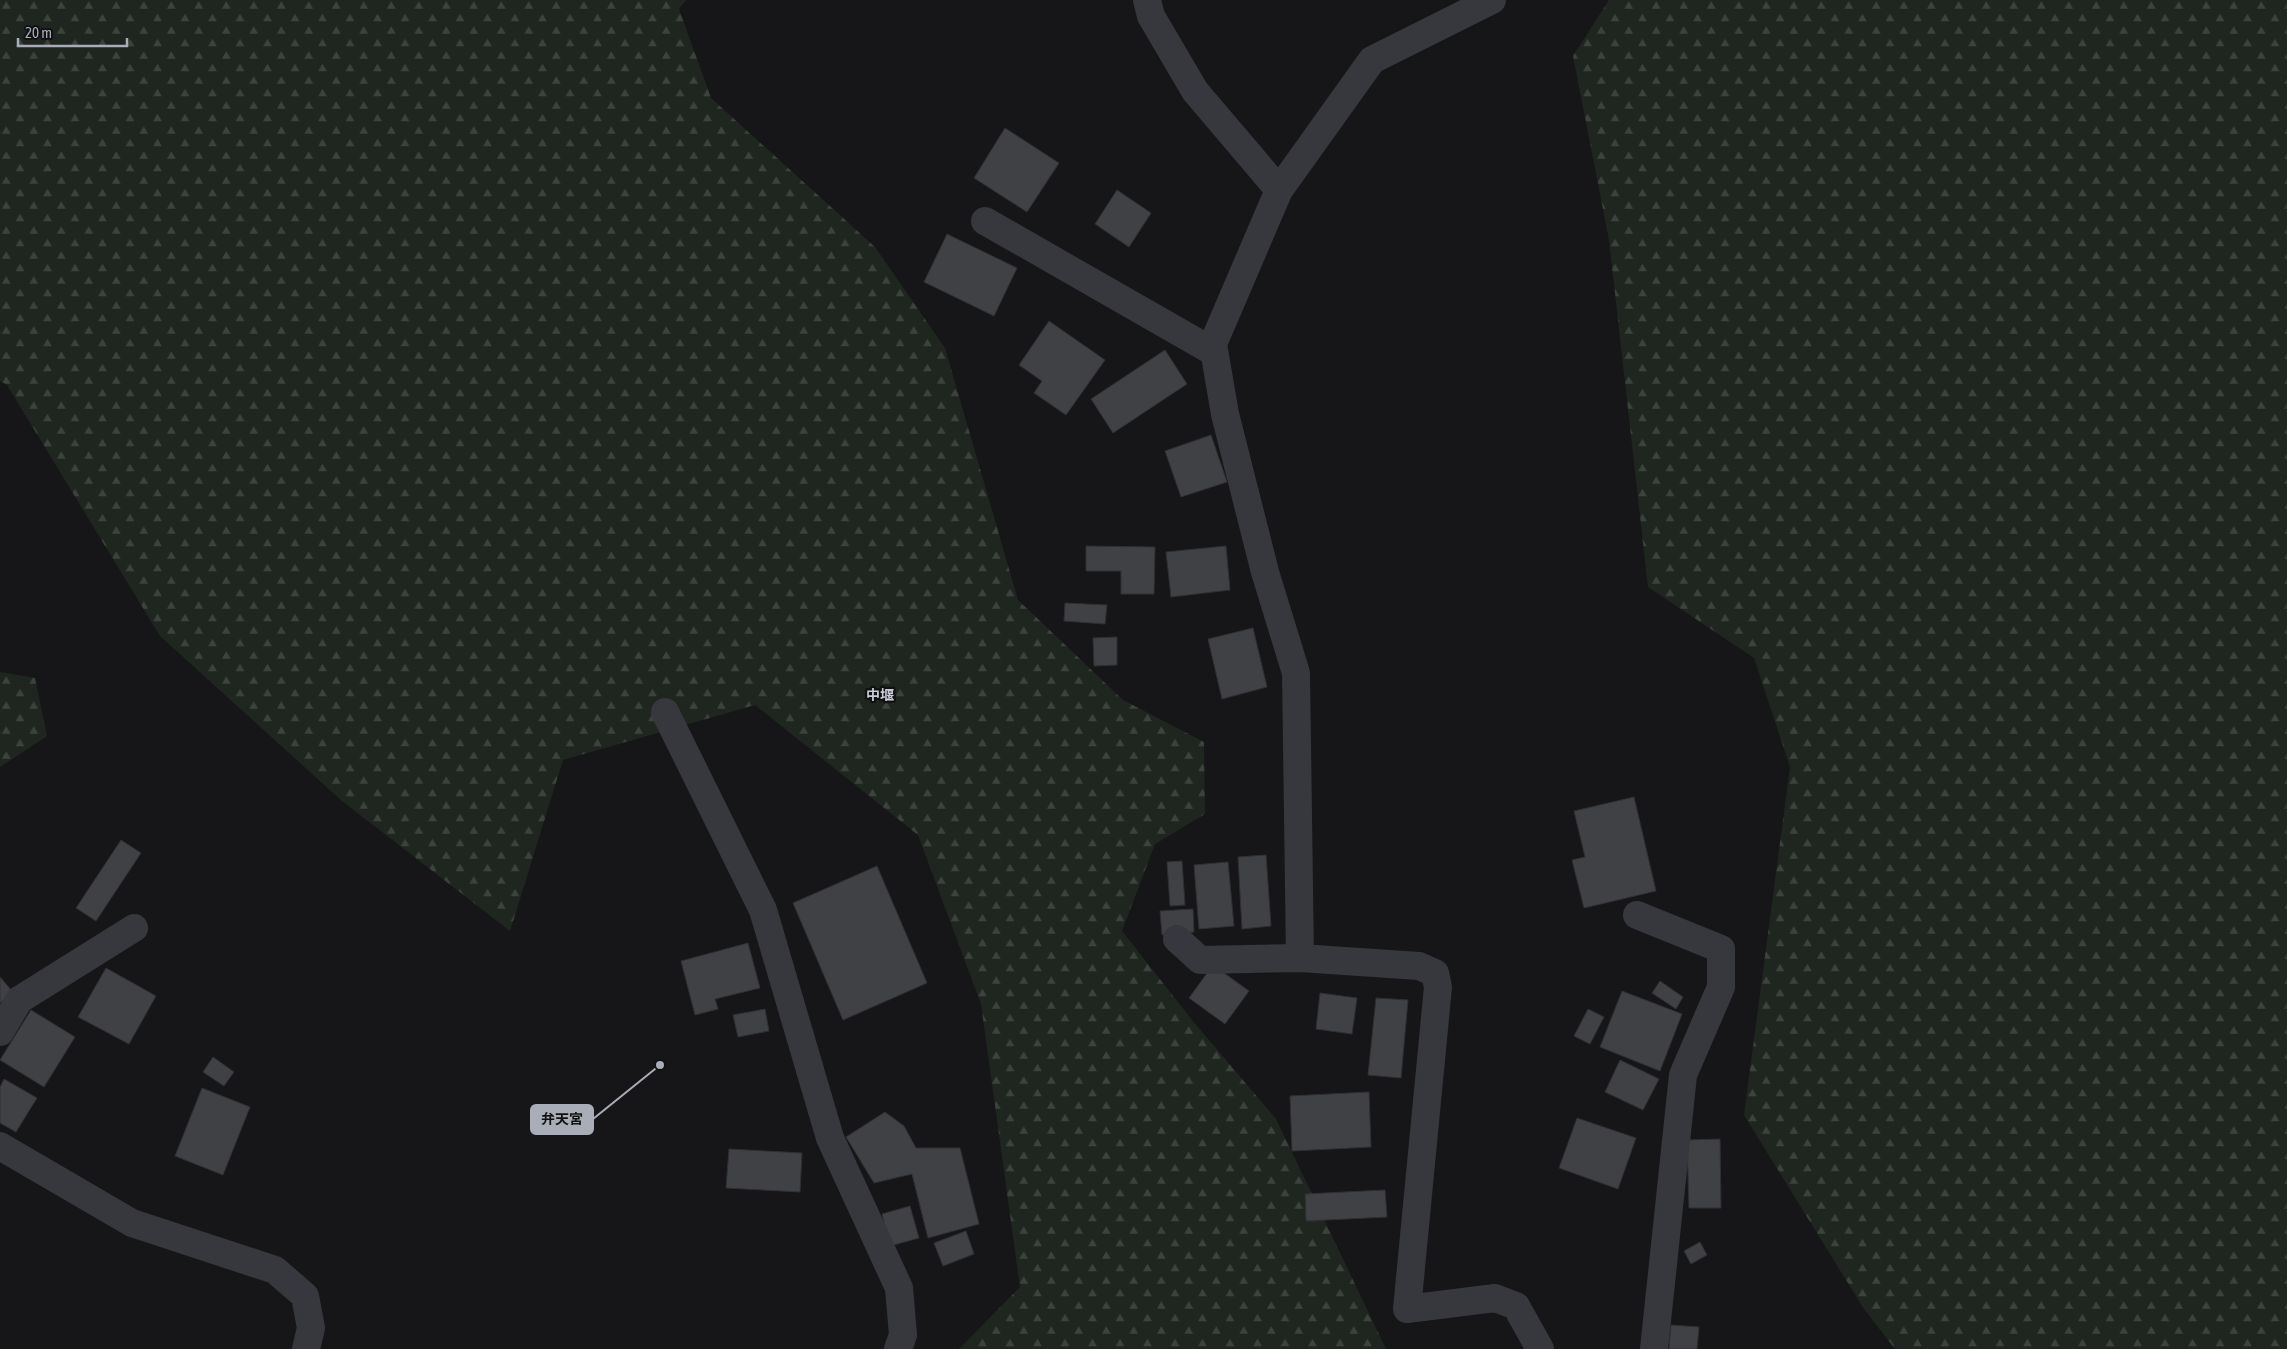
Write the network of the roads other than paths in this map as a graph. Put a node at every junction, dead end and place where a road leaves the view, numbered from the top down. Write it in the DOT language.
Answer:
graph roads {
  1 [pos="1147,0"];
  2 [pos="1492,0"];
  3 [pos="1278,190"];
  4 [pos="985,221"];
  5 [pos="1214,352"];
  6 [pos="665,712"];
  7 [pos="1637,914"];
  8 [pos="134,928"];
  9 [pos="1177,938"];
  10 [pos="1300,958"];
  11 [pos="0,1032"];
  12 [pos="0,1146"];
  13 [pos="306,1349"];
  14 [pos="898,1349"];
  15 [pos="1540,1349"];
  16 [pos="1654,1349"];
  1 -- 3 [label="street"];
  2 -- 3 [label="street"];
  3 -- 5 [label="street"];
  4 -- 5 [label="street"];
  5 -- 10 [label="street"];
  6 -- 14 [label="street"];
  7 -- 16 [label="street"];
  8 -- 11 [label="street"];
  9 -- 10 [label="street"];
  10 -- 15 [label="street"];
  12 -- 13 [label="street"];
}
